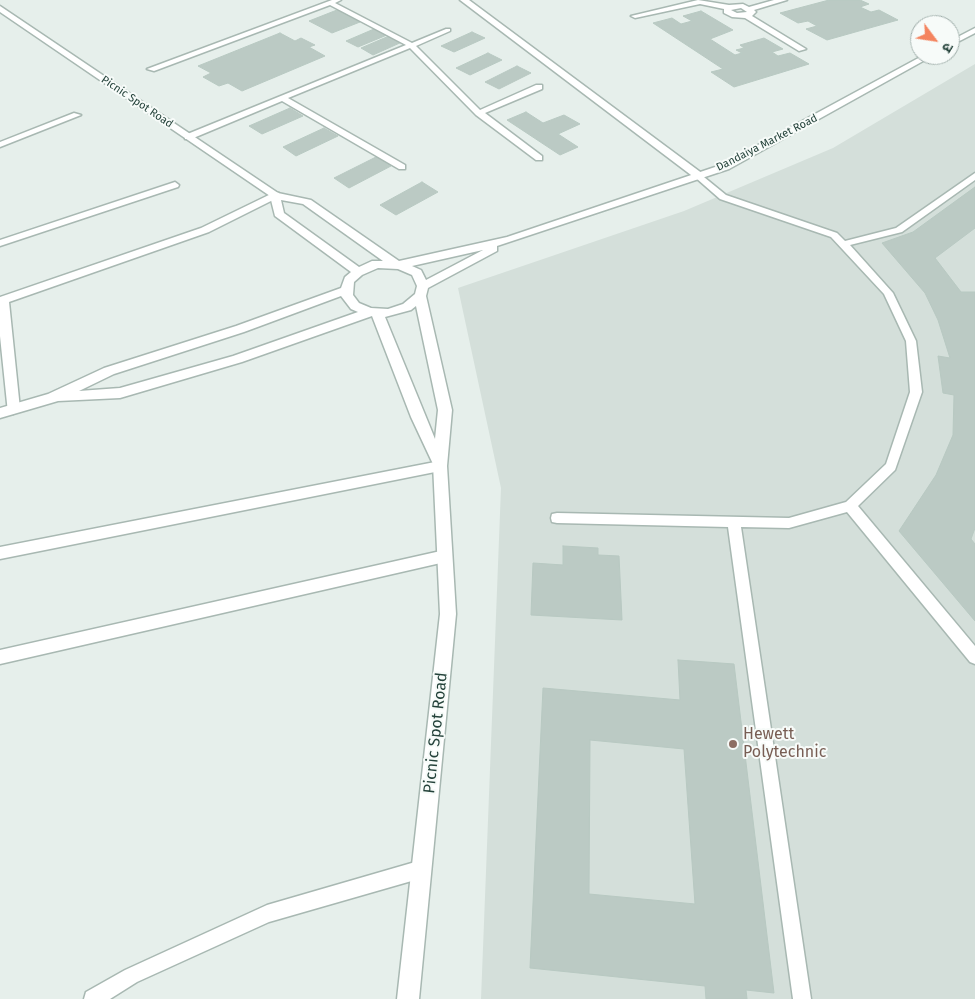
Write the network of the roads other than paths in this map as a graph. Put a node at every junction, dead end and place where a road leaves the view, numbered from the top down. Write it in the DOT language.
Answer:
graph roads {
  1 [pos="338,0"];
  2 [pos="464,0"];
  3 [pos="782,0"];
  4 [pos="330,3"];
  5 [pos="0,8"];
  6 [pos="748,12"];
  7 [pos="635,16"];
  8 [pos="448,30"];
  9 [pos="975,30"];
  10 [pos="960,38"];
  11 [pos="411,45"];
  12 [pos="802,49"];
  13 [pos="912,65"];
  14 [pos="151,69"];
  15 [pos="539,87"];
  16 [pos="282,98"];
  17 [pos="479,113"];
  18 [pos="77,115"];
  19 [pos="188,137"];
  20 [pos="0,145"];
  21 [pos="539,158"];
  22 [pos="402,168"];
  23 [pos="699,176"];
  24 [pos="975,176"];
  25 [pos="176,185"];
  26 [pos="274,195"];
  27 [pos="510,240"];
  28 [pos="0,243"];
  29 [pos="844,244"];
  30 [pos="398,264"];
  31 [pos="358,272"];
  32 [pos="346,290"];
  33 [pos="422,291"];
  34 [pos="2,301"];
  35 [pos="373,313"];
  36 [pos="52,398"];
  37 [pos="7,411"];
  38 [pos="440,466"];
  39 [pos="850,506"];
  40 [pos="557,518"];
  41 [pos="734,522"];
  42 [pos="0,553"];
  43 [pos="445,556"];
  44 [pos="0,657"];
  45 [pos="975,657"];
  46 [pos="422,869"];
  47 [pos="93,999"];
  48 [pos="408,999"];
  49 [pos="802,999"];
  1 -- 4 [label="lane"];
  2 -- 23 [label="street"];
  3 -- 6 [label="street"];
  4 -- 11 [label="lane"];
  4 -- 14 [label="lane"];
  5 -- 19 [label="street, Picnic Spot Road"];
  6 -- 7 [label="street"];
  6 -- 12 [label="street"];
  8 -- 11 [label="lane"];
  9 -- 10 [label="street"];
  11 -- 16 [label="lane"];
  11 -- 17 [label="lane"];
  13 -- 23 [label="street, Dandaiya Market Road"];
  15 -- 17 [label="lane"];
  16 -- 19 [label="lane"];
  16 -- 22 [label="lane"];
  17 -- 21 [label="lane"];
  18 -- 20 [label="lane"];
  19 -- 26 [label="street, Picnic Spot Road"];
  23 -- 27 [label="street, Dandaiya Market Road"];
  23 -- 29 [label="lane"];
  24 -- 29 [label="lane"];
  25 -- 28 [label="lane"];
  26 -- 30 [label="street, Picnic Spot Road"];
  26 -- 31 [label="street"];
  26 -- 34 [label="street"];
  27 -- 30 [label="street"];
  27 -- 33 [label="street"];
  29 -- 39 [label="lane"];
  30 -- 31 [label="street"];
  30 -- 33 [label="street"];
  31 -- 32 [label="street"];
  32 -- 35 [label="street"];
  32 -- 36 [label="street"];
  33 -- 35 [label="street"];
  33 -- 38 [label="street, Picnic Spot Road"];
  34 -- 37 [label="street"];
  35 -- 36 [label="street"];
  35 -- 38 [label="street, Picnic Spot Road"];
  36 -- 37 [label="street"];
  38 -- 42 [label="lane"];
  38 -- 43 [label="street, Picnic Spot Road"];
  39 -- 41 [label="lane"];
  39 -- 45 [label="lane"];
  40 -- 41 [label="lane"];
  41 -- 49 [label="lane"];
  43 -- 44 [label="lane"];
  43 -- 46 [label="street, Picnic Spot Road"];
  46 -- 47 [label="lane"];
  46 -- 48 [label="street, Picnic Spot Road"];
}
